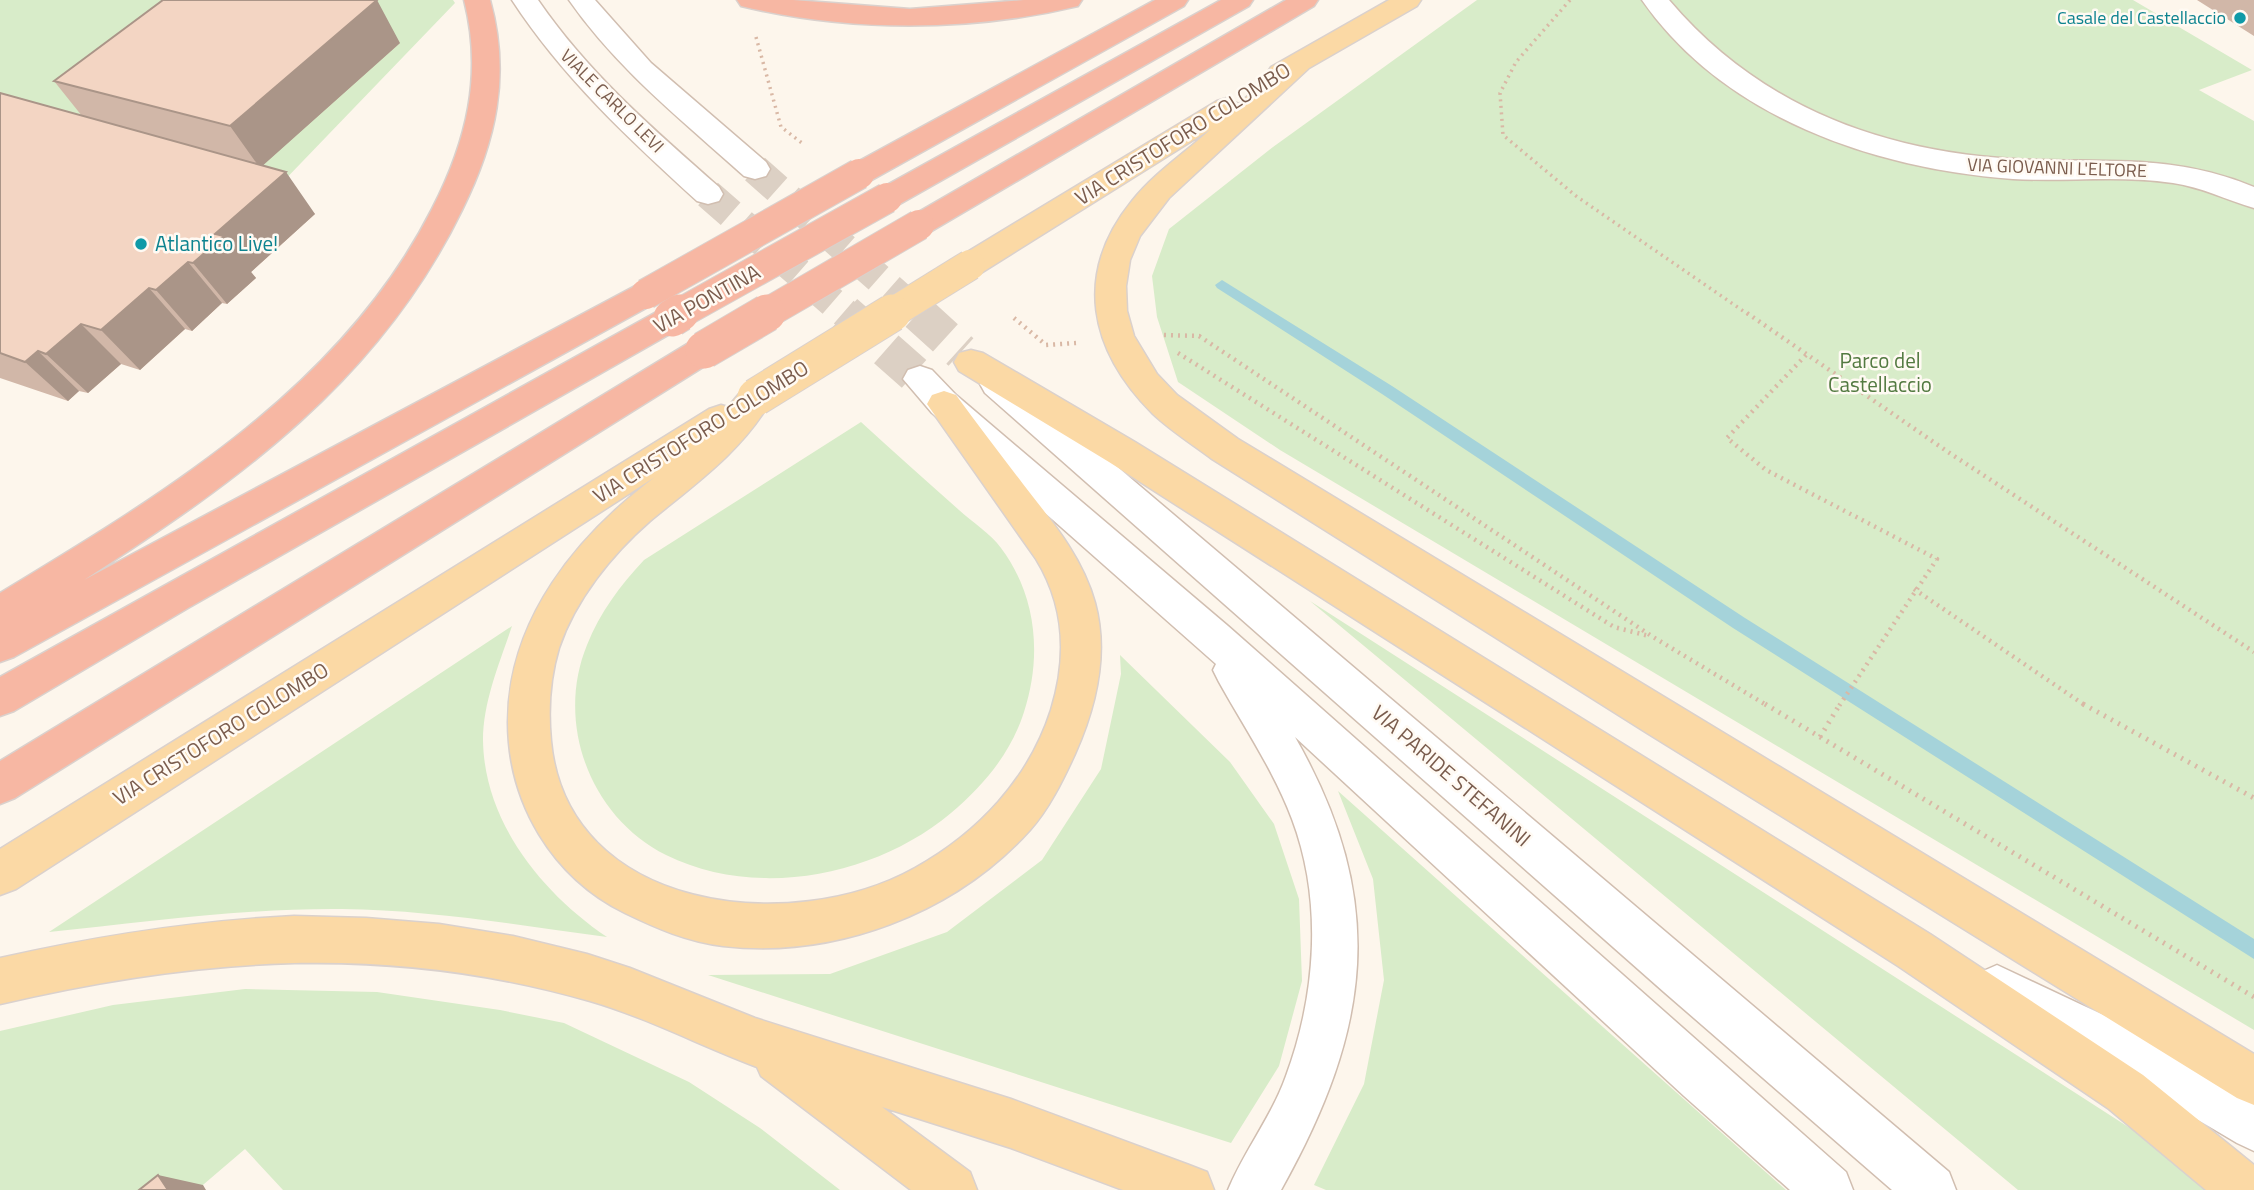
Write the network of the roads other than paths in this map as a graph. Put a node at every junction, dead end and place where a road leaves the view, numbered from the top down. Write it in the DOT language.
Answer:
graph roads {
  1 [pos="477,0"];
  2 [pos="525,0"];
  3 [pos="582,0"];
  4 [pos="750,0"];
  5 [pos="1069,0"];
  6 [pos="1175,0"];
  7 [pos="1240,0"];
  8 [pos="1306,0"];
  9 [pos="1408,0"];
  10 [pos="1655,0"];
  11 [pos="1302,60"];
  12 [pos="755,169"];
  13 [pos="708,194"];
  14 [pos="2254,198"];
  15 [pos="646,294"];
  16 [pos="966,357"];
  17 [pos="932,392"];
  18 [pos="756,397"];
  19 [pos="174,597"];
  20 [pos="0,613"];
  21 [pos="1214,638"];
  22 [pos="0,645"];
  23 [pos="0,698"];
  24 [pos="0,784"];
  25 [pos="0,874"];
  26 [pos="1914,950"];
  27 [pos="0,981"];
  28 [pos="754,1041"];
  29 [pos="2254,1081"];
  30 [pos="2254,1126"];
  31 [pos="952,1190"];
  32 [pos="1189,1190"];
  33 [pos="1253,1190"];
  34 [pos="1828,1190"];
  35 [pos="1931,1190"];
  36 [pos="2244,1190"];
  1 -- 20 [label="highway"];
  2 -- 13 [label="street, VIALE CARLO LEVI"];
  3 -- 12 [label="street, VIALE CARLO LEVI"];
  4 -- 5 [label="highway"];
  6 -- 15 [label="highway, bridge"];
  7 -- 19 [label="highway, VIA PONTINA, bridge"];
  8 -- 24 [label="highway, bridge"];
  9 -- 11 [label="main road, VIA CRISTOFORO COLOMBO"];
  10 -- 14 [label="street, VIA GIOVANNI L'ELTORE"];
  11 -- 18 [label="main road, VIA CRISTOFORO COLOMBO, bridge"];
  11 -- 29 [label="main road"];
  15 -- 19 [label="highway"];
  15 -- 22 [label="highway"];
  16 -- 26 [label="main road"];
  16 -- 35 [label="street, VIA PARIDE STEFANINI"];
  17 -- 18 [label="main road"];
  17 -- 21 [label="street"];
  18 -- 25 [label="main road, VIA CRISTOFORO COLOMBO"];
  19 -- 23 [label="highway"];
  21 -- 33 [label="street"];
  21 -- 34 [label="street"];
  26 -- 30 [label="street"];
  26 -- 36 [label="main road"];
  27 -- 28 [label="main road"];
  28 -- 31 [label="main road"];
  28 -- 32 [label="main road"];
}
